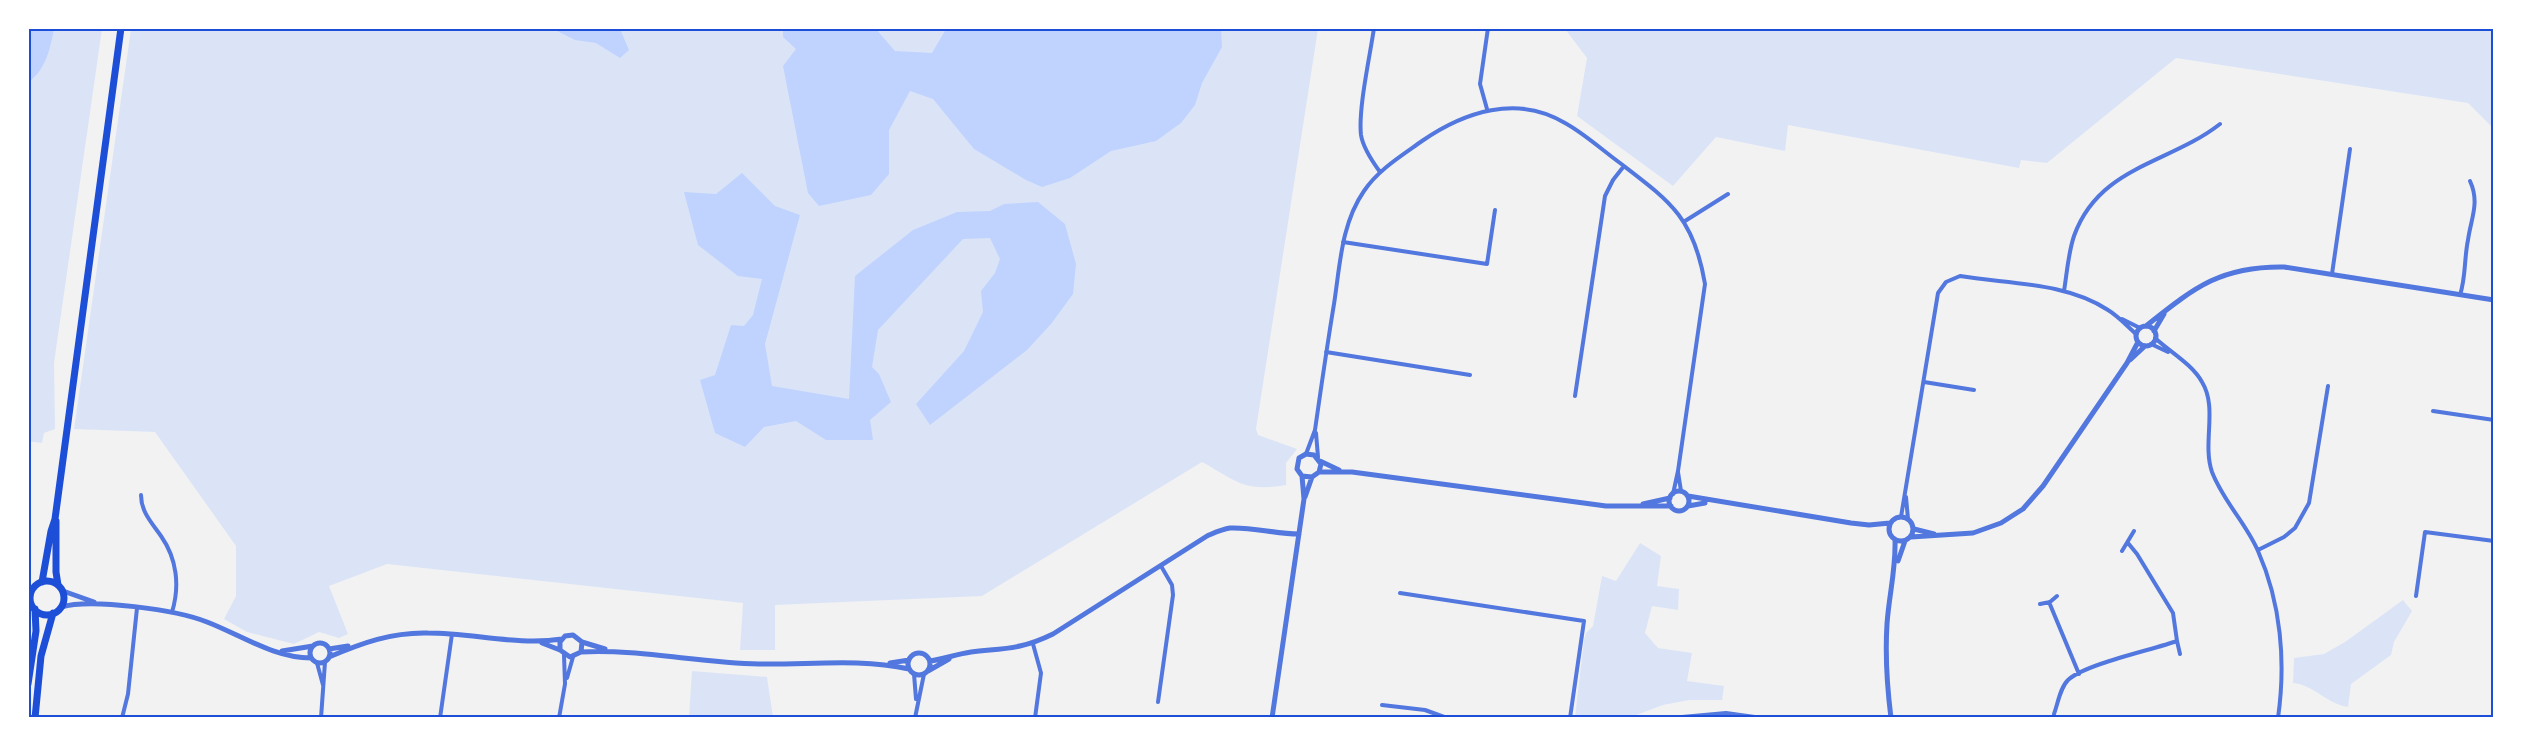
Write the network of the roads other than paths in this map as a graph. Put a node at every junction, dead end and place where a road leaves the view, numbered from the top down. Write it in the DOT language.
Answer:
graph roads {
  1 [pos="121,28"];
  2 [pos="1374,28"];
  3 [pos="1488,28"];
  4 [pos="1487,109"];
  5 [pos="2220,124"];
  6 [pos="2350,149"];
  7 [pos="1624,166"];
  8 [pos="1380,172"];
  9 [pos="2470,181"];
  10 [pos="1728,194"];
  11 [pos="1496,210"];
  12 [pos="1685,221"];
  13 [pos="1343,242"];
  14 [pos="2332,274"];
  15 [pos="2064,291"];
  16 [pos="2460,295"];
  17 [pos="2493,300"];
  18 [pos="2166,310"];
  19 [pos="2118,317"];
  20 [pos="2143,327"];
  21 [pos="2154,331"];
  22 [pos="2136,334"];
  23 [pos="2155,338"];
  24 [pos="2138,342"];
  25 [pos="2148,345"];
  26 [pos="1326,352"];
  27 [pos="2171,354"];
  28 [pos="2127,363"];
  29 [pos="1470,375"];
  30 [pos="1924,382"];
  31 [pos="2328,386"];
  32 [pos="1974,390"];
  33 [pos="1575,396"];
  34 [pos="2433,411"];
  35 [pos="2493,420"];
  36 [pos="1315,430"];
  37 [pos="1306,454"];
  38 [pos="1319,459"];
  39 [pos="1340,470"];
  40 [pos="1678,471"];
  41 [pos="1319,472"];
  42 [pos="1302,476"];
  43 [pos="1312,477"];
  44 [pos="1682,492"];
  45 [pos="1906,493"];
  46 [pos="141,495"];
  47 [pos="1671,496"];
  48 [pos="1688,496"];
  49 [pos="1304,499"];
  50 [pos="1710,502"];
  51 [pos="1632,506"];
  52 [pos="1671,506"];
  53 [pos="1688,506"];
  54 [pos="1901,517"];
  55 [pos="55,519"];
  56 [pos="1908,519"];
  57 [pos="1890,524"];
  58 [pos="1869,525"];
  59 [pos="1914,530"];
  60 [pos="2134,531"];
  61 [pos="1889,532"];
  62 [pos="1942,536"];
  63 [pos="1298,537"];
  64 [pos="1911,537"];
  65 [pos="1895,540"];
  66 [pos="1905,541"];
  67 [pos="2493,541"];
  68 [pos="2128,543"];
  69 [pos="2258,550"];
  70 [pos="2122,551"];
  71 [pos="1161,565"];
  72 [pos="1896,565"];
  73 [pos="42,582"];
  74 [pos="31,588"];
  75 [pos="60,588"];
  76 [pos="1400,594"];
  77 [pos="2057,596"];
  78 [pos="2416,596"];
  79 [pos="2049,602"];
  80 [pos="95,603"];
  81 [pos="31,604"];
  82 [pos="2040,604"];
  83 [pos="61,607"];
  84 [pos="137,608"];
  85 [pos="172,612"];
  86 [pos="53,613"];
  87 [pos="453,634"];
  88 [pos="562,639"];
  89 [pos="2177,641"];
  90 [pos="539,642"];
  91 [pos="582,642"];
  92 [pos="359,644"];
  93 [pos="1033,644"];
  94 [pos="313,646"];
  95 [pos="329,649"];
  96 [pos="610,650"];
  97 [pos="281,652"];
  98 [pos="581,652"];
  99 [pos="562,653"];
  100 [pos="2180,654"];
  101 [pos="573,657"];
  102 [pos="311,658"];
  103 [pos="950,658"];
  104 [pos="327,659"];
  105 [pos="909,660"];
  106 [pos="930,661"];
  107 [pos="316,663"];
  108 [pos="886,664"];
  109 [pos="909,669"];
  110 [pos="926,673"];
  111 [pos="914,674"];
  112 [pos="2079,674"];
  113 [pos="28,684"];
  114 [pos="564,684"];
  115 [pos="324,688"];
  116 [pos="1158,702"];
  117 [pos="917,703"];
  118 [pos="1382,705"];
  119 [pos="2054,714"];
  120 [pos="1739,716"];
  121 [pos="35,717"];
  122 [pos="122,717"];
  123 [pos="321,717"];
  124 [pos="440,717"];
  125 [pos="559,717"];
  126 [pos="915,717"];
  127 [pos="1035,717"];
  128 [pos="1272,717"];
  129 [pos="1447,717"];
  130 [pos="1570,717"];
  131 [pos="1671,717"];
  132 [pos="1762,717"];
  133 [pos="1891,717"];
  134 [pos="2278,717"];
  1 -- 55 [label="highway"];
  2 -- 8 [label="street"];
  3 -- 4 [label="street"];
  4 -- 7 [label="street"];
  4 -- 8 [label="street"];
  5 -- 15 [label="street"];
  6 -- 14 [label="street"];
  7 -- 12 [label="street"];
  7 -- 33 [label="street"];
  8 -- 13 [label="street"];
  9 -- 16 [label="street"];
  10 -- 12 [label="street"];
  11 -- 13 [label="street"];
  12 -- 40 [label="street"];
  13 -- 26 [label="street"];
  14 -- 16 [label="street"];
  14 -- 18 [label="street"];
  15 -- 19 [label="street"];
  15 -- 30 [label="street"];
  16 -- 17 [label="street"];
  18 -- 20 [label="street"];
  18 -- 21 [label="street"];
  19 -- 20 [label="street"];
  19 -- 22 [label="street"];
  20 -- 21 [label="street"];
  20 -- 22 [label="street"];
  21 -- 23 [label="street"];
  22 -- 24 [label="street"];
  23 -- 25 [label="street"];
  23 -- 27 [label="street"];
  24 -- 25 [label="street"];
  24 -- 28 [label="street"];
  25 -- 27 [label="street"];
  25 -- 28 [label="street"];
  26 -- 29 [label="street"];
  26 -- 36 [label="street"];
  27 -- 69 [label="street"];
  28 -- 62 [label="street"];
  30 -- 32 [label="street"];
  30 -- 45 [label="street"];
  31 -- 69 [label="street"];
  34 -- 35 [label="street"];
  36 -- 37 [label="street"];
  36 -- 38 [label="street"];
  37 -- 38 [label="street"];
  37 -- 42 [label="street"];
  38 -- 39 [label="street"];
  38 -- 41 [label="street"];
  39 -- 41 [label="street"];
  39 -- 51 [label="street"];
  40 -- 44 [label="street"];
  40 -- 47 [label="street"];
  41 -- 43 [label="street"];
  42 -- 43 [label="street"];
  42 -- 49 [label="street"];
  43 -- 49 [label="street"];
  44 -- 47 [label="street"];
  44 -- 48 [label="street"];
  45 -- 54 [label="street"];
  45 -- 56 [label="street"];
  46 -- 85 [label="street"];
  47 -- 51 [label="street"];
  47 -- 52 [label="street"];
  48 -- 50 [label="street"];
  48 -- 53 [label="street"];
  49 -- 63 [label="street"];
  50 -- 53 [label="street"];
  50 -- 58 [label="street"];
  51 -- 52 [label="street"];
  52 -- 53 [label="street"];
  54 -- 56 [label="street"];
  54 -- 57 [label="street"];
  55 -- 73 [label="highway"];
  55 -- 75 [label="highway"];
  56 -- 59 [label="street"];
  57 -- 58 [label="street"];
  57 -- 61 [label="street"];
  58 -- 61 [label="street"];
  59 -- 62 [label="street"];
  59 -- 64 [label="street"];
  60 -- 68 [label="street"];
  61 -- 65 [label="street"];
  62 -- 64 [label="street"];
  63 -- 71 [label="street"];
  63 -- 128 [label="street"];
  64 -- 66 [label="street"];
  65 -- 66 [label="street"];
  65 -- 72 [label="street"];
  66 -- 72 [label="street"];
  67 -- 78 [label="street"];
  68 -- 70 [label="street"];
  68 -- 89 [label="street"];
  69 -- 134 [label="street"];
  71 -- 93 [label="street"];
  71 -- 116 [label="street"];
  72 -- 133 [label="street"];
  73 -- 74 [label="highway"];
  73 -- 75 [label="highway"];
  74 -- 81 [label="highway"];
  75 -- 80 [label="street"];
  75 -- 83 [label="highway"];
  76 -- 130 [label="street"];
  77 -- 79 [label="street"];
  79 -- 82 [label="street"];
  79 -- 112 [label="street"];
  80 -- 83 [label="street"];
  80 -- 84 [label="street"];
  81 -- 86 [label="highway"];
  81 -- 113 [label="highway"];
  83 -- 86 [label="highway"];
  84 -- 85 [label="street"];
  84 -- 122 [label="street"];
  85 -- 97 [label="street"];
  86 -- 121 [label="highway"];
  87 -- 90 [label="street"];
  87 -- 92 [label="street"];
  87 -- 124 [label="street"];
  88 -- 90 [label="street"];
  88 -- 91 [label="street"];
  88 -- 99 [label="street"];
  89 -- 100 [label="street"];
  89 -- 112 [label="street"];
  90 -- 99 [label="street"];
  91 -- 96 [label="street"];
  91 -- 98 [label="street"];
  92 -- 95 [label="street"];
  92 -- 104 [label="street"];
  93 -- 103 [label="street"];
  93 -- 127 [label="street"];
  94 -- 95 [label="street"];
  94 -- 97 [label="street"];
  94 -- 102 [label="street"];
  95 -- 104 [label="street"];
  96 -- 98 [label="street"];
  96 -- 108 [label="street"];
  97 -- 102 [label="street"];
  98 -- 101 [label="street"];
  99 -- 101 [label="street"];
  99 -- 114 [label="street"];
  101 -- 114 [label="street"];
  102 -- 107 [label="street"];
  103 -- 106 [label="street"];
  103 -- 110 [label="street"];
  104 -- 107 [label="street"];
  104 -- 115 [label="street"];
  105 -- 106 [label="street"];
  105 -- 108 [label="street"];
  105 -- 109 [label="street"];
  106 -- 110 [label="street"];
  107 -- 115 [label="street"];
  108 -- 109 [label="street"];
  109 -- 111 [label="street"];
  110 -- 111 [label="street"];
  110 -- 117 [label="street"];
  111 -- 117 [label="street"];
  112 -- 119 [label="street"];
  114 -- 125 [label="street"];
  115 -- 123 [label="street"];
  117 -- 126 [label="street"];
  118 -- 129 [label="street"];
  120 -- 131 [label="street"];
  120 -- 132 [label="street"];
}
